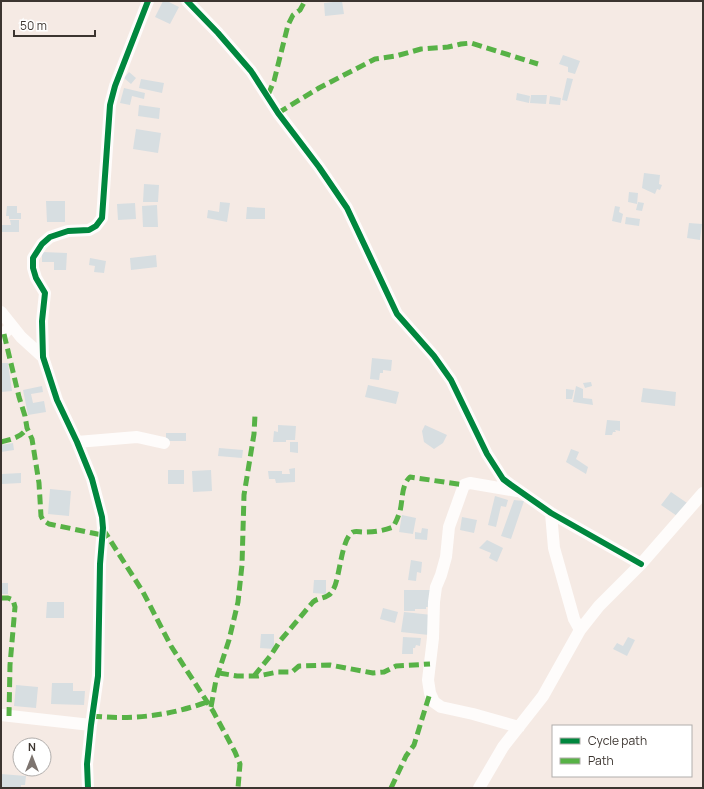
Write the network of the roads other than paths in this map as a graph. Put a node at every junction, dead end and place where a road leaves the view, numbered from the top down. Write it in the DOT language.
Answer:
graph roads {
  1 [pos="148,1"];
  2 [pos="187,1"];
  3 [pos="1,312"];
  4 [pos="11,326"];
  5 [pos="1,336"];
  6 [pos="42,357"];
  7 [pos="77,442"];
  8 [pos="164,443"];
  9 [pos="521,492"];
  10 [pos="703,494"];
  11 [pos="551,513"];
  12 [pos="641,564"];
  13 [pos="580,630"];
  14 [pos="1,719"];
  15 [pos="91,725"];
  16 [pos="519,727"];
  17 [pos="88,788"];
  18 [pos="479,788"];
  1 -- 6 [label="street"];
  2 -- 9 [label="street"];
  3 -- 4 [label="street"];
  4 -- 5 [label="street"];
  4 -- 6 [label="street"];
  6 -- 7 [label="street"];
  7 -- 8 [label="street"];
  7 -- 15 [label="street"];
  9 -- 11 [label="street"];
  9 -- 16 [label="street"];
  10 -- 12 [label="street"];
  11 -- 12 [label="street"];
  11 -- 13 [label="street"];
  12 -- 13 [label="street"];
  13 -- 16 [label="street"];
  14 -- 15 [label="street"];
  15 -- 17 [label="street"];
  16 -- 18 [label="street"];
}
